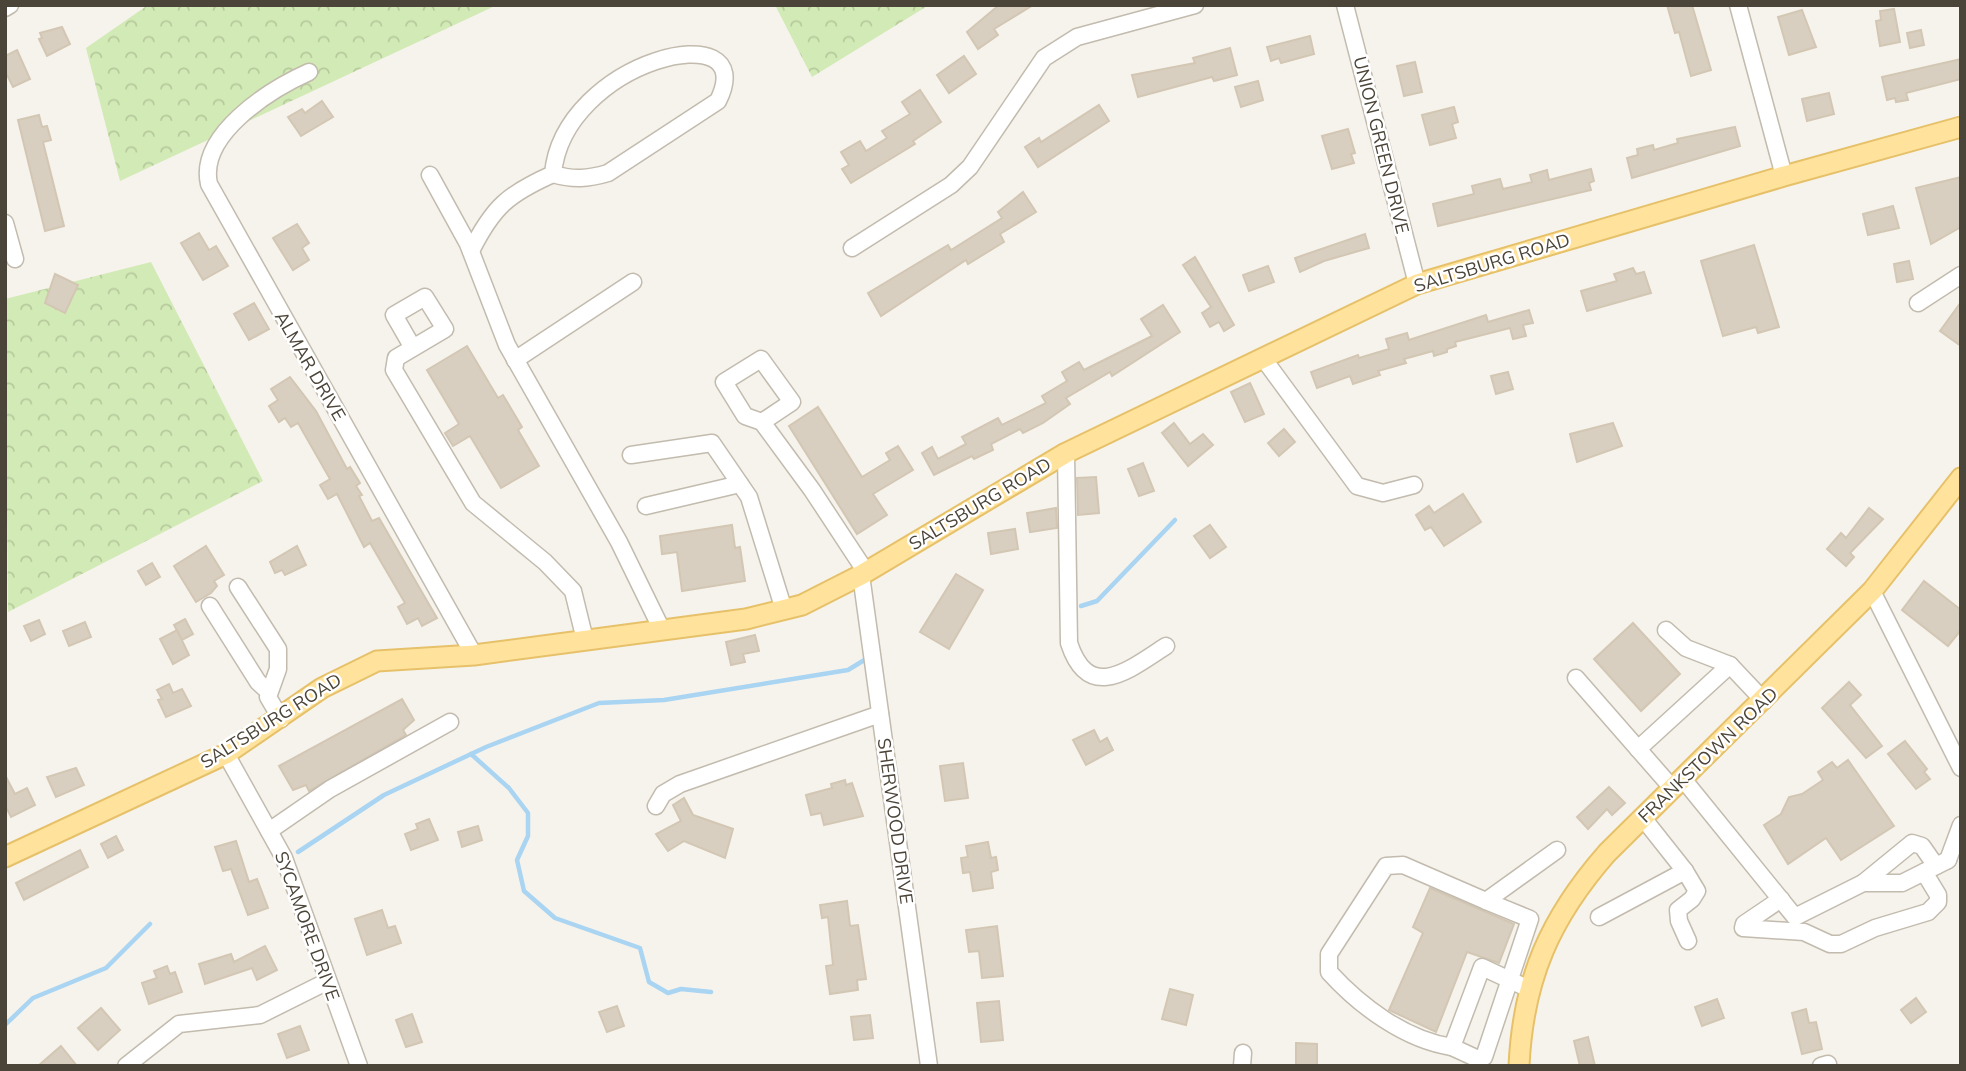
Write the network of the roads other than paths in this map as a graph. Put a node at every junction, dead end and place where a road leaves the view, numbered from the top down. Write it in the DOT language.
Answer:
graph roads {
  1 [pos="1195,5"];
  2 [pos="1345,5"];
  3 [pos="1738,5"];
  4 [pos="309,72"];
  5 [pos="1961,127"];
  6 [pos="430,174"];
  7 [pos="553,174"];
  8 [pos="1784,176"];
  9 [pos="5,223"];
  10 [pos="852,248"];
  11 [pos="471,251"];
  12 [pos="15,259"];
  13 [pos="1961,275"];
  14 [pos="633,282"];
  15 [pos="1417,284"];
  16 [pos="1918,303"];
  17 [pos="413,348"];
  18 [pos="1263,358"];
  19 [pos="515,360"];
  20 [pos="762,422"];
  21 [pos="1066,453"];
  22 [pos="631,455"];
  23 [pos="1961,478"];
  24 [pos="740,484"];
  25 [pos="1414,485"];
  26 [pos="646,506"];
  27 [pos="864,574"];
  28 [pos="238,587"];
  29 [pos="1872,591"];
  30 [pos="210,606"];
  31 [pos="784,610"];
  32 [pos="662,630"];
  33 [pos="1666,630"];
  34 [pos="585,640"];
  35 [pos="1166,646"];
  36 [pos="474,655"];
  37 [pos="1730,665"];
  38 [pos="1576,678"];
  39 [pos="269,692"];
  40 [pos="1764,701"];
  41 [pos="880,714"];
  42 [pos="281,719"];
  43 [pos="450,722"];
  44 [pos="1956,746"];
  45 [pos="1637,749"];
  46 [pos="226,754"];
  47 [pos="1961,768"];
  48 [pos="1678,784"];
  49 [pos="656,806"];
  50 [pos="1643,818"];
  51 [pos="1961,825"];
  52 [pos="269,831"];
  53 [pos="1557,850"];
  54 [pos="5,857"];
  55 [pos="1936,866"];
  56 [pos="1685,871"];
  57 [pos="1961,872"];
  58 [pos="1863,883"];
  59 [pos="1781,899"];
  60 [pos="1486,901"];
  61 [pos="1599,917"];
  62 [pos="1795,917"];
  63 [pos="1804,932"];
  64 [pos="1522,939"];
  65 [pos="1688,941"];
  66 [pos="1543,947"];
  67 [pos="1508,980"];
  68 [pos="328,981"];
  69 [pos="1530,989"];
  70 [pos="1452,1047"];
  71 [pos="126,1066"];
  72 [pos="359,1066"];
  73 [pos="929,1066"];
  74 [pos="1519,1066"];
  1 -- 10 [label="street"];
  2 -- 15 [label="street, UNION GREEN DRIVE"];
  3 -- 8 [label="street"];
  4 -- 36 [label="street, ALMAR DRIVE"];
  5 -- 8 [label="main road, SALTSBURG ROAD"];
  6 -- 11 [label="street"];
  7 -- 7 [label="street"];
  7 -- 11 [label="street"];
  8 -- 15 [label="main road, SALTSBURG ROAD"];
  9 -- 12 [label="street"];
  11 -- 19 [label="street"];
  13 -- 16 [label="street"];
  14 -- 19 [label="street"];
  15 -- 18 [label="main road, SALTSBURG ROAD"];
  17 -- 34 [label="street"];
  18 -- 21 [label="main road, SALTSBURG ROAD"];
  18 -- 25 [label="street"];
  19 -- 32 [label="street"];
  20 -- 27 [label="street"];
  21 -- 27 [label="main road, SALTSBURG ROAD"];
  21 -- 35 [label="street"];
  22 -- 24 [label="street"];
  23 -- 29 [label="main road, FRANKSTOWN ROAD"];
  24 -- 26 [label="street"];
  24 -- 31 [label="street"];
  27 -- 31 [label="main road, SALTSBURG ROAD"];
  27 -- 41 [label="street, SHERWOOD DRIVE"];
  28 -- 39 [label="street"];
  29 -- 40 [label="main road, FRANKSTOWN ROAD"];
  29 -- 44 [label="street"];
  30 -- 39 [label="street"];
  31 -- 32 [label="main road, SALTSBURG ROAD"];
  32 -- 34 [label="main road, SALTSBURG ROAD"];
  33 -- 37 [label="street"];
  34 -- 36 [label="main road, SALTSBURG ROAD"];
  36 -- 42 [label="main road, SALTSBURG ROAD"];
  37 -- 40 [label="street"];
  37 -- 45 [label="street"];
  38 -- 45 [label="street"];
  39 -- 42 [label="street"];
  40 -- 48 [label="main road, FRANKSTOWN ROAD"];
  41 -- 49 [label="street"];
  41 -- 73 [label="street, SHERWOOD DRIVE"];
  42 -- 46 [label="main road, SALTSBURG ROAD"];
  43 -- 52 [label="street"];
  44 -- 47 [label="street"];
  45 -- 48 [label="street"];
  46 -- 52 [label="street, SYCAMORE DRIVE"];
  46 -- 54 [label="main road, SALTSBURG ROAD"];
  48 -- 50 [label="main road, FRANKSTOWN ROAD"];
  48 -- 59 [label="street"];
  50 -- 56 [label="street"];
  50 -- 66 [label="main road, FRANKSTOWN ROAD"];
  51 -- 55 [label="street"];
  52 -- 68 [label="street, SYCAMORE DRIVE"];
  53 -- 60 [label="street"];
  55 -- 57 [label="street"];
  55 -- 58 [label="street"];
  55 -- 58 [label="street"];
  55 -- 63 [label="street"];
  56 -- 61 [label="street"];
  56 -- 65 [label="street"];
  58 -- 62 [label="street"];
  59 -- 62 [label="street"];
  59 -- 63 [label="street"];
  60 -- 64 [label="street"];
  60 -- 70 [label="street"];
  62 -- 63 [label="street"];
  64 -- 66 [label="street"];
  64 -- 67 [label="street"];
  66 -- 69 [label="main road, FRANKSTOWN ROAD"];
  67 -- 69 [label="street"];
  67 -- 70 [label="street"];
  67 -- 70 [label="street"];
  68 -- 71 [label="street"];
  68 -- 72 [label="street, SYCAMORE DRIVE"];
  69 -- 74 [label="main road, FRANKSTOWN ROAD"];
}
